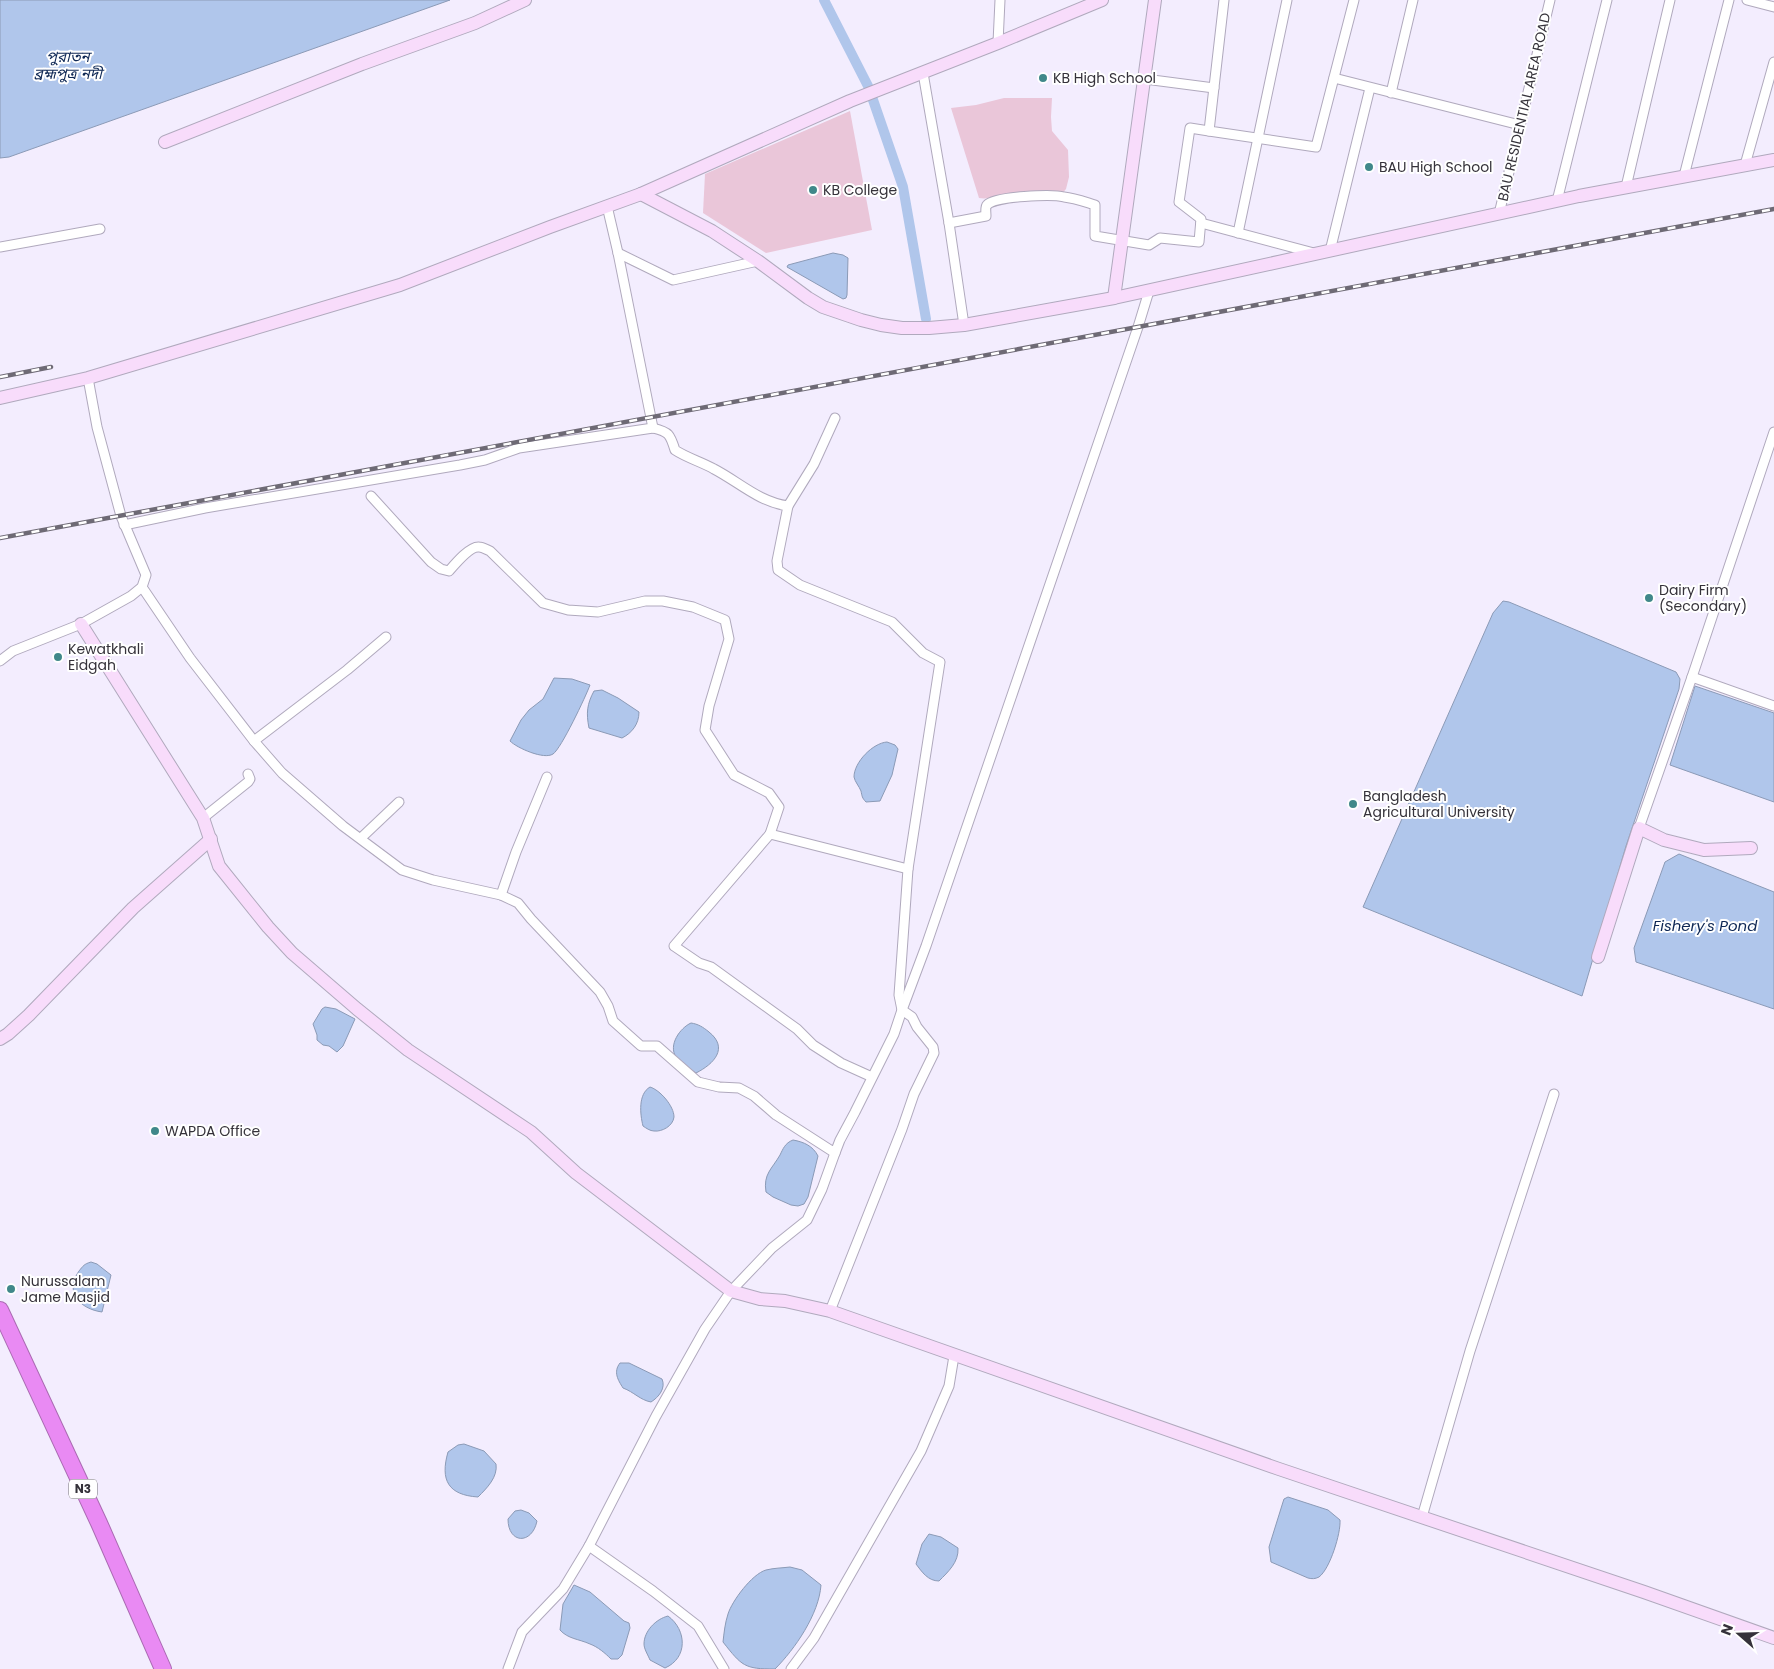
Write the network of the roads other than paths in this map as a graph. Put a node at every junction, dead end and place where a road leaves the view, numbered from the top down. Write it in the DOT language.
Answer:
graph roads {
  1 [pos="525,0"];
  2 [pos="1000,0"];
  3 [pos="1102,0"];
  4 [pos="1155,0"];
  5 [pos="1224,0"];
  6 [pos="1287,0"];
  7 [pos="1354,0"];
  8 [pos="1413,0"];
  9 [pos="1550,0"];
  10 [pos="1607,0"];
  11 [pos="1670,0"];
  12 [pos="1729,0"];
  13 [pos="1747,0"];
  14 [pos="1774,7"];
  15 [pos="998,44"];
  16 [pos="1774,62"];
  17 [pos="923,73"];
  18 [pos="1334,78"];
  19 [pos="1144,79"];
  20 [pos="1214,88"];
  21 [pos="1370,88"];
  22 [pos="1391,93"];
  23 [pos="1520,125"];
  24 [pos="1209,131"];
  25 [pos="1259,138"];
  26 [pos="165,142"];
  27 [pos="1774,160"];
  28 [pos="1745,165"];
  29 [pos="1684,176"];
  30 [pos="1626,187"];
  31 [pos="641,194"];
  32 [pos="1557,201"];
  33 [pos="607,206"];
  34 [pos="1499,214"];
  35 [pos="949,223"];
  36 [pos="1201,223"];
  37 [pos="100,229"];
  38 [pos="1238,233"];
  39 [pos="1122,240"];
  40 [pos="0,248"];
  41 [pos="1324,252"];
  42 [pos="618,253"];
  43 [pos="758,261"];
  44 [pos="1149,291"];
  45 [pos="1114,298"];
  46 [pos="964,325"];
  47 [pos="88,378"];
  48 [pos="0,398"];
  49 [pos="835,418"];
  50 [pos="653,428"];
  51 [pos="1774,432"];
  52 [pos="371,496"];
  53 [pos="788,506"];
  54 [pos="124,525"];
  55 [pos="142,588"];
  56 [pos="81,624"];
  57 [pos="386,637"];
  58 [pos="0,661"];
  59 [pos="1692,677"];
  60 [pos="1774,706"];
  61 [pos="254,741"];
  62 [pos="248,774"];
  63 [pos="547,777"];
  64 [pos="399,802"];
  65 [pos="203,818"];
  66 [pos="1639,828"];
  67 [pos="770,834"];
  68 [pos="361,838"];
  69 [pos="211,839"];
  70 [pos="1751,848"];
  71 [pos="908,869"];
  72 [pos="502,895"];
  73 [pos="1598,957"];
  74 [pos="902,1010"];
  75 [pos="0,1039"];
  76 [pos="872,1077"];
  77 [pos="1554,1094"];
  78 [pos="835,1153"];
  79 [pos="732,1291"];
  80 [pos="0,1310"];
  81 [pos="830,1311"];
  82 [pos="954,1356"];
  83 [pos="1422,1517"];
  84 [pos="589,1546"];
  85 [pos="1774,1638"];
  86 [pos="163,1669"];
  87 [pos="508,1669"];
  88 [pos="724,1669"];
  89 [pos="792,1669"];
  1 -- 26 [label="street"];
  2 -- 15 [label="street"];
  3 -- 15 [label="street"];
  4 -- 19 [label="street"];
  5 -- 20 [label="street"];
  6 -- 25 [label="street"];
  7 -- 18 [label="street"];
  8 -- 22 [label="street"];
  9 -- 23 [label="street, BAU RESIDENTIAL AREA ROAD"];
  10 -- 32 [label="street"];
  11 -- 30 [label="street"];
  12 -- 29 [label="street"];
  13 -- 14 [label="street"];
  15 -- 17 [label="street"];
  16 -- 28 [label="street"];
  17 -- 31 [label="street"];
  17 -- 35 [label="street"];
  18 -- 21 [label="street"];
  18 -- 25 [label="street"];
  19 -- 20 [label="street"];
  19 -- 39 [label="street"];
  20 -- 24 [label="street"];
  21 -- 22 [label="street"];
  21 -- 41 [label="street"];
  22 -- 23 [label="street"];
  23 -- 34 [label="street, BAU RESIDENTIAL AREA ROAD"];
  24 -- 25 [label="street"];
  24 -- 36 [label="street"];
  25 -- 38 [label="street"];
  27 -- 28 [label="street"];
  28 -- 29 [label="street"];
  29 -- 30 [label="street"];
  30 -- 32 [label="street"];
  31 -- 33 [label="street"];
  31 -- 43 [label="street"];
  32 -- 34 [label="street"];
  33 -- 42 [label="street"];
  33 -- 47 [label="street"];
  34 -- 41 [label="street"];
  35 -- 39 [label="street"];
  35 -- 46 [label="street"];
  36 -- 38 [label="street"];
  36 -- 39 [label="street"];
  37 -- 40 [label="street"];
  38 -- 41 [label="street"];
  39 -- 45 [label="street"];
  41 -- 44 [label="street"];
  42 -- 43 [label="street"];
  42 -- 50 [label="street"];
  43 -- 46 [label="street"];
  44 -- 45 [label="street"];
  44 -- 74 [label="street"];
  45 -- 46 [label="street"];
  47 -- 48 [label="street"];
  47 -- 54 [label="street"];
  49 -- 53 [label="street"];
  50 -- 53 [label="street"];
  50 -- 54 [label="street"];
  51 -- 59 [label="street"];
  52 -- 67 [label="street"];
  53 -- 71 [label="street"];
  54 -- 55 [label="street"];
  55 -- 56 [label="street"];
  55 -- 61 [label="street"];
  56 -- 58 [label="street"];
  56 -- 65 [label="street"];
  57 -- 61 [label="street"];
  59 -- 60 [label="street"];
  59 -- 66 [label="street"];
  61 -- 68 [label="street"];
  62 -- 65 [label="street"];
  63 -- 72 [label="street"];
  64 -- 68 [label="street"];
  65 -- 69 [label="street"];
  66 -- 70 [label="street"];
  66 -- 73 [label="street"];
  67 -- 71 [label="street"];
  67 -- 76 [label="street"];
  68 -- 72 [label="street"];
  69 -- 75 [label="street"];
  69 -- 79 [label="street"];
  71 -- 74 [label="street"];
  72 -- 78 [label="street"];
  74 -- 76 [label="street"];
  74 -- 81 [label="street"];
  76 -- 78 [label="street"];
  77 -- 83 [label="street"];
  78 -- 79 [label="street"];
  79 -- 81 [label="street"];
  79 -- 84 [label="street"];
  80 -- 86 [label="highway, N3"];
  81 -- 82 [label="street"];
  82 -- 83 [label="street"];
  82 -- 89 [label="street"];
  83 -- 85 [label="street"];
  84 -- 87 [label="street"];
  84 -- 88 [label="street"];
}
